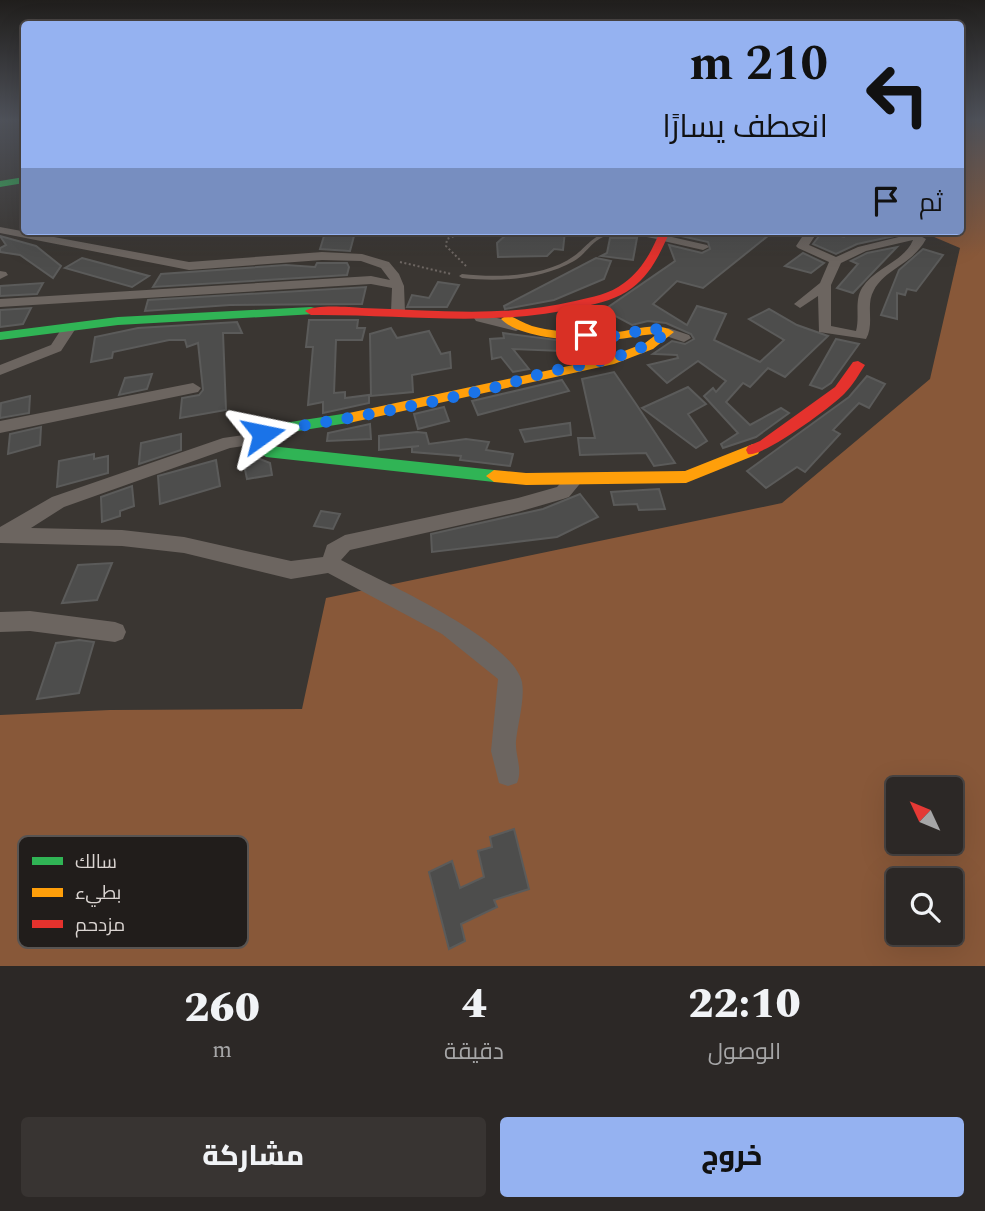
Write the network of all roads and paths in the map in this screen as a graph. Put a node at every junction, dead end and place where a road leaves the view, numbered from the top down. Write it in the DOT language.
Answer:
graph roads {
  1 [pos="21,180"];
  2 [pos="0,184"];
  3 [pos="4,232"];
  4 [pos="456,235"];
  5 [pos="600,235"];
  6 [pos="663,235"];
  7 [pos="670,235"];
  8 [pos="809,235"];
  9 [pos="703,247"];
  10 [pos="836,261"];
  11 [pos="384,265"];
  12 [pos="462,276"];
  13 [pos="825,285"];
  14 [pos="398,286"];
  15 [pos="0,303"];
  16 [pos="800,304"];
  17 [pos="398,312"];
  18 [pos="512,323"];
  19 [pos="69,328"];
  20 [pos="0,336"];
  21 [pos="858,365"];
  22 [pos="0,370"];
  23 [pos="192,388"];
  24 [pos="0,427"];
  25 [pos="258,439"];
  26 [pos="573,480"];
  27 [pos="2,535"];
  28 [pos="330,565"];
  29 [pos="0,622"];
  30 [pos="115,632"];
  31 [pos="508,774"];
  1 -- 2 [label="street"];
  3 -- 11 [label="street"];
  4 -- 12 [label="path"];
  5 -- 12 [label="lane"];
  6 -- 18 [label="street"];
  7 -- 9 [label="street"];
  8 -- 10 [label="street"];
  10 -- 13 [label="street"];
  10 -- 13 [label="street"];
  11 -- 12 [label="path"];
  11 -- 14 [label="street"];
  13 -- 16 [label="street"];
  14 -- 15 [label="street"];
  14 -- 17 [label="street"];
  17 -- 18 [label="street"];
  17 -- 19 [label="street"];
  18 -- 25 [label="street"];
  19 -- 20 [label="street"];
  19 -- 22 [label="street"];
  21 -- 26 [label="street"];
  23 -- 24 [label="street"];
  25 -- 26 [label="street"];
  25 -- 27 [label="street"];
  26 -- 28 [label="street"];
  27 -- 28 [label="street"];
  28 -- 31 [label="street"];
  29 -- 30 [label="street"];
}
